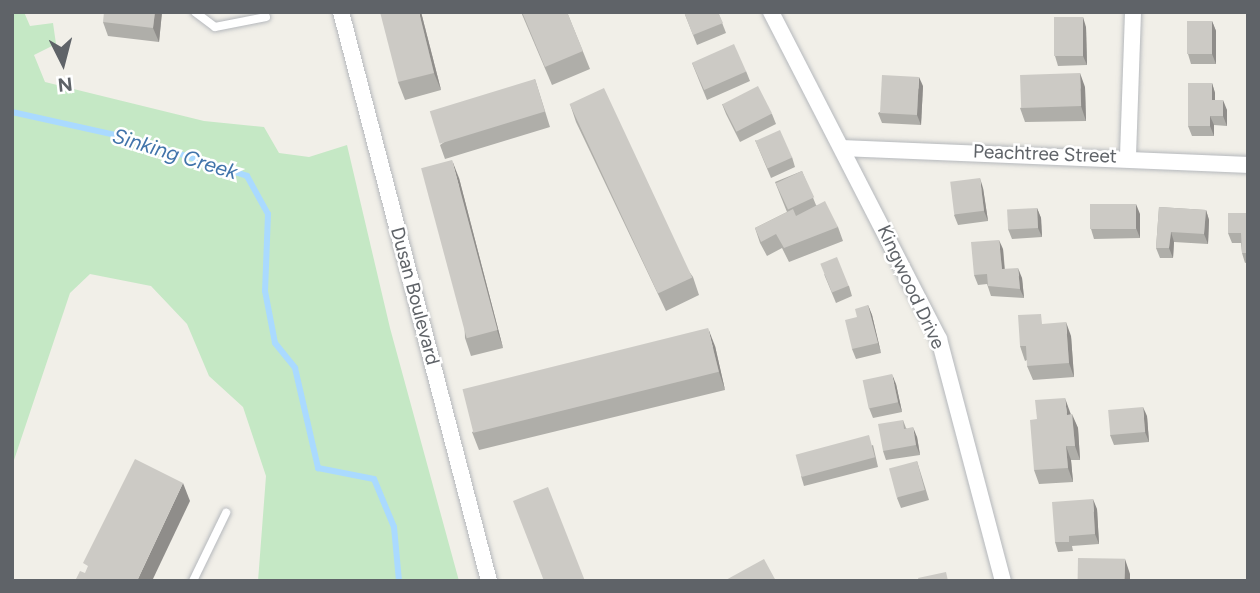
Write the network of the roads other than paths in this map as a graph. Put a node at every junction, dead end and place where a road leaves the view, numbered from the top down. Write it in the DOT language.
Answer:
graph roads {
  1 [pos="195,12"];
  2 [pos="341,12"];
  3 [pos="771,12"];
  4 [pos="1133,12"];
  5 [pos="265,17"];
  6 [pos="843,148"];
  7 [pos="1128,156"];
  8 [pos="1248,165"];
  9 [pos="226,513"];
  10 [pos="193,581"];
  11 [pos="489,581"];
  12 [pos="1003,581"];
  1 -- 5 [label="lane"];
  2 -- 11 [label="street, Dusan Boulevard"];
  3 -- 6 [label="street, Kingwood Drive"];
  4 -- 7 [label="street"];
  6 -- 7 [label="street, Peachtree Street"];
  6 -- 12 [label="street, Kingwood Drive"];
  7 -- 8 [label="street, Peachtree Street"];
  9 -- 10 [label="lane"];
}
